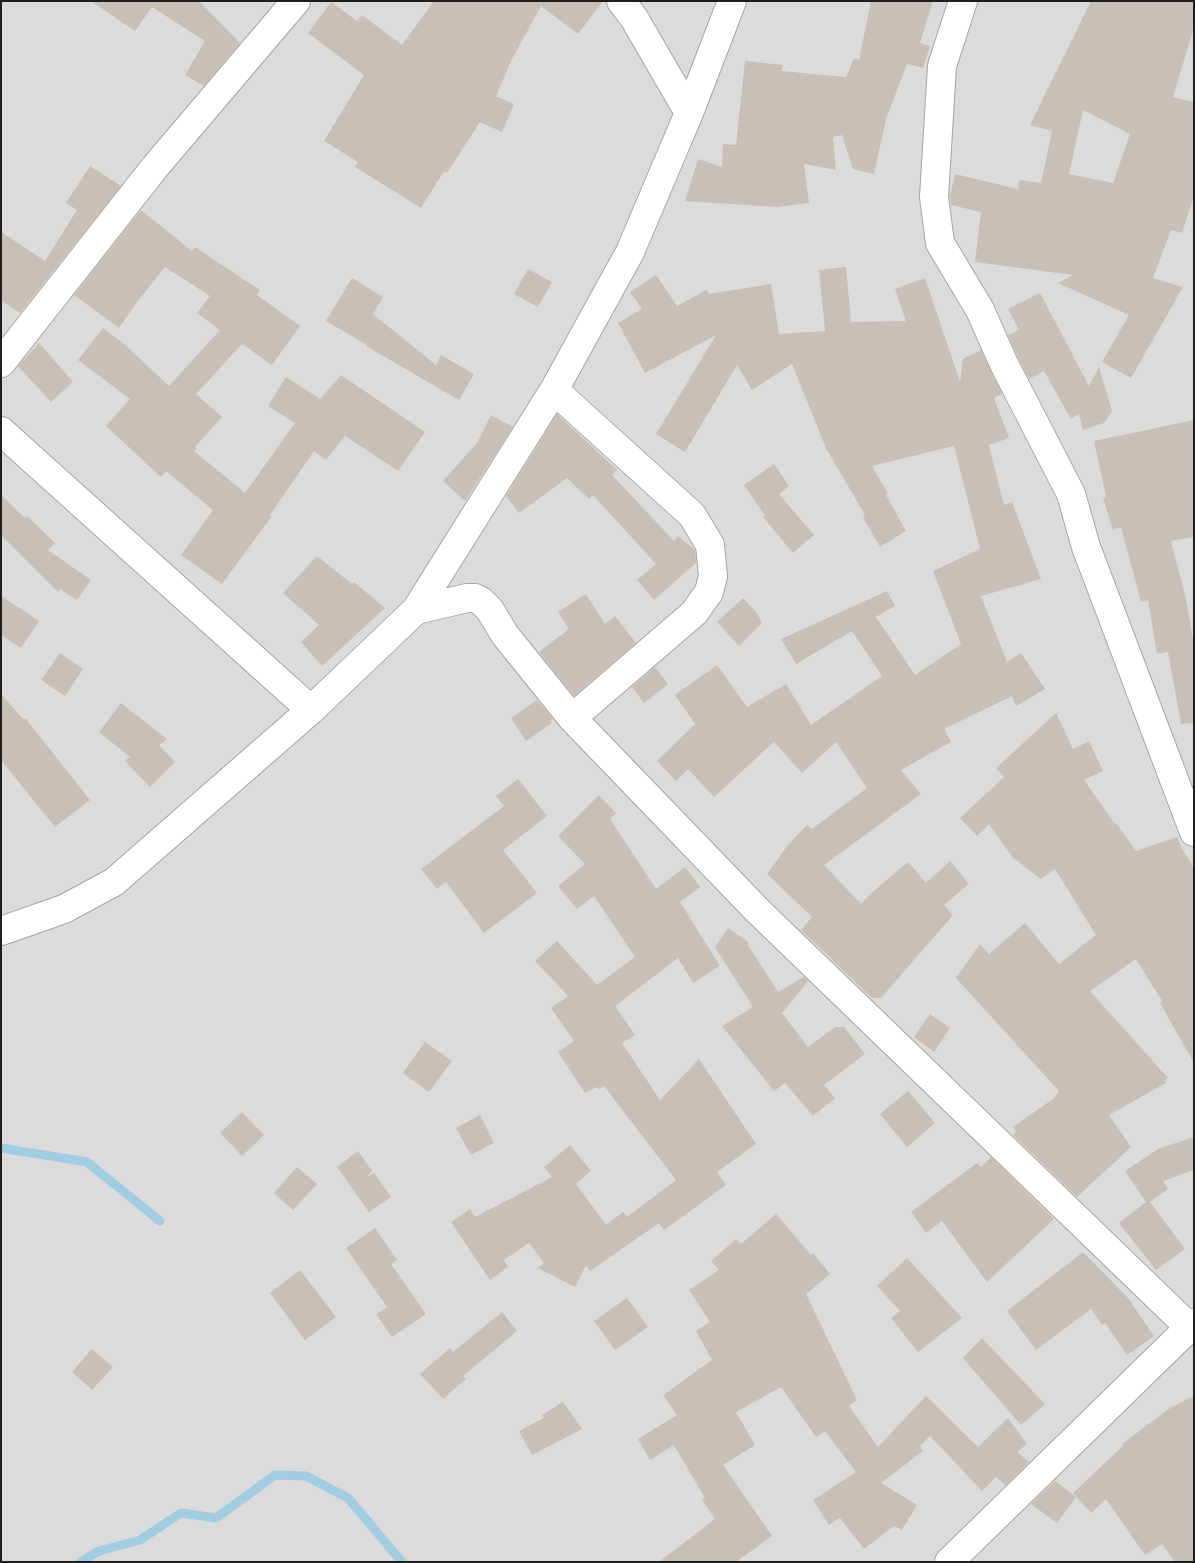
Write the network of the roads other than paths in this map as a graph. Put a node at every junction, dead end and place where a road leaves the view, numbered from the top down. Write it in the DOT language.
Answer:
graph roads {
  1 [pos="296,1"];
  2 [pos="621,1"];
  3 [pos="732,1"];
  4 [pos="963,1"];
  5 [pos="689,113"];
  6 [pos="1,364"];
  7 [pos="554,390"];
  8 [pos="1,431"];
  9 [pos="416,610"];
  10 [pos="310,710"];
  11 [pos="572,718"];
  12 [pos="1194,832"];
  13 [pos="1,930"];
  14 [pos="1192,1325"];
  15 [pos="949,1562"];
  1 -- 6 [label="street"];
  2 -- 5 [label="street"];
  3 -- 5 [label="street"];
  4 -- 12 [label="street"];
  5 -- 7 [label="street"];
  7 -- 9 [label="street"];
  7 -- 11 [label="street"];
  8 -- 10 [label="street"];
  9 -- 10 [label="street"];
  9 -- 11 [label="street"];
  10 -- 13 [label="street"];
  11 -- 14 [label="street"];
  14 -- 15 [label="street"];
}
